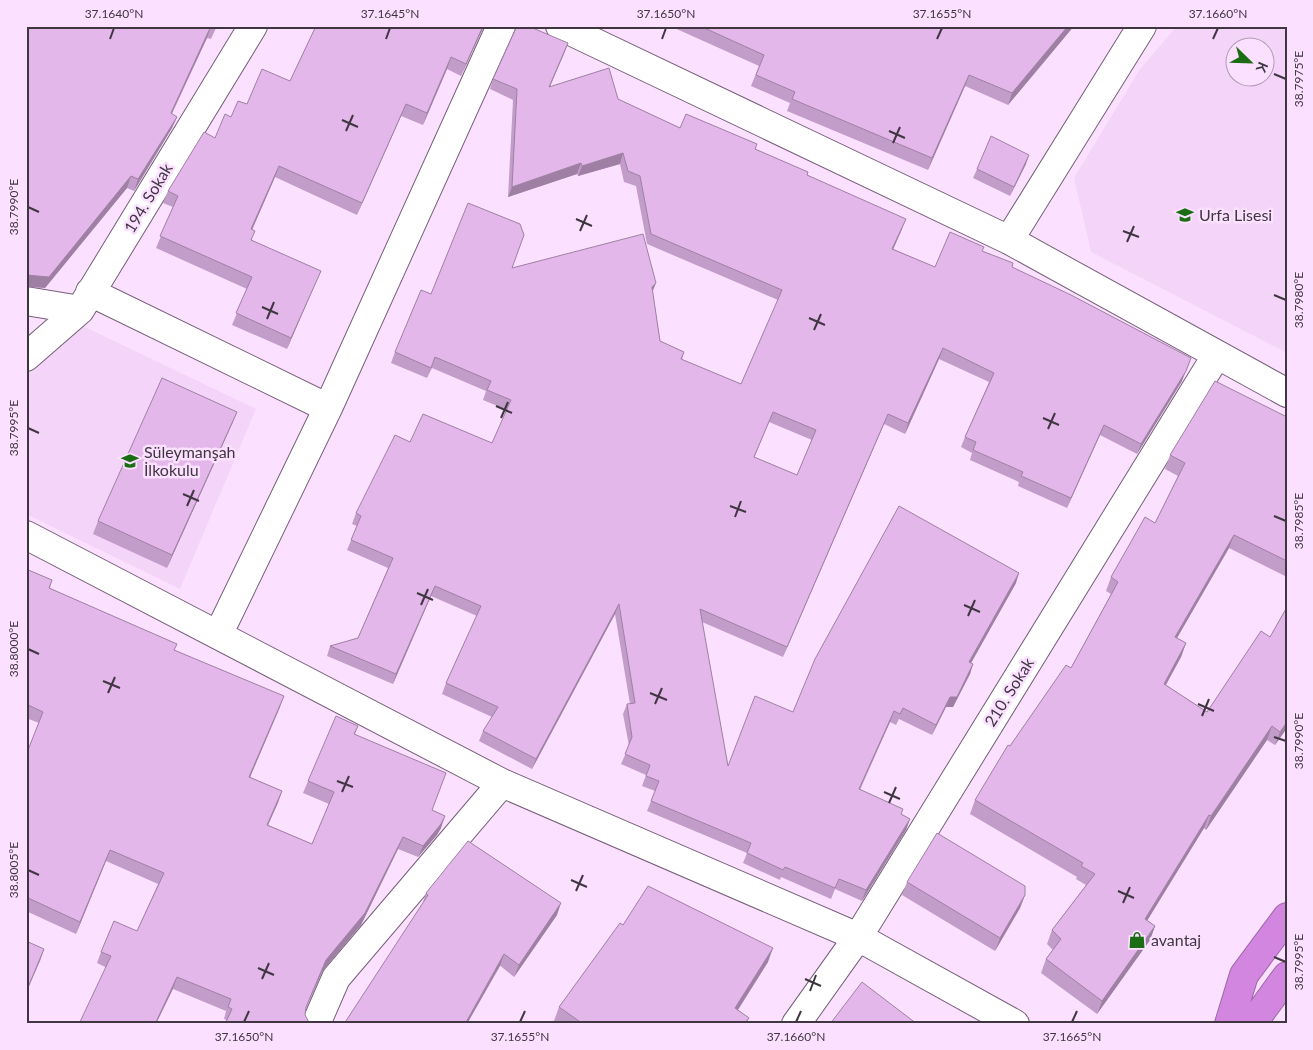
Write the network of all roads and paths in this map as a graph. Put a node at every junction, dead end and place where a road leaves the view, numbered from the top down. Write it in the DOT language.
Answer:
graph roads {
  1 [pos="252,26"];
  2 [pos="501,26"];
  3 [pos="560,26"];
  4 [pos="1142,26"];
  5 [pos="1010,240"];
  6 [pos="26,301"];
  7 [pos="85,301"];
  8 [pos="1216,356"];
  9 [pos="26,357"];
  10 [pos="1287,393"];
  11 [pos="328,408"];
  12 [pos="26,535"];
  13 [pos="218,635"];
  14 [pos="502,783"];
  15 [pos="1287,917"];
  16 [pos="858,937"];
  17 [pos="1287,976"];
  18 [pos="316,1024"];
  19 [pos="796,1024"];
  20 [pos="1015,1024"];
  21 [pos="1229,1024"];
  22 [pos="1252,1024"];
  1 -- 7 [label="street, 194. Sokak"];
  2 -- 11 [label="street"];
  3 -- 5 [label="street"];
  4 -- 5 [label="street"];
  5 -- 8 [label="street"];
  6 -- 7 [label="street"];
  7 -- 9 [label="street, 194. Sokak"];
  7 -- 11 [label="street"];
  8 -- 10 [label="street"];
  8 -- 16 [label="street, 210. Sokak"];
  11 -- 13 [label="street"];
  12 -- 13 [label="street"];
  13 -- 14 [label="street"];
  14 -- 16 [label="street"];
  14 -- 18 [label="street"];
  15 -- 21 [label="highway"];
  16 -- 19 [label="street, 210. Sokak"];
  16 -- 20 [label="street"];
  17 -- 22 [label="highway"];
}
